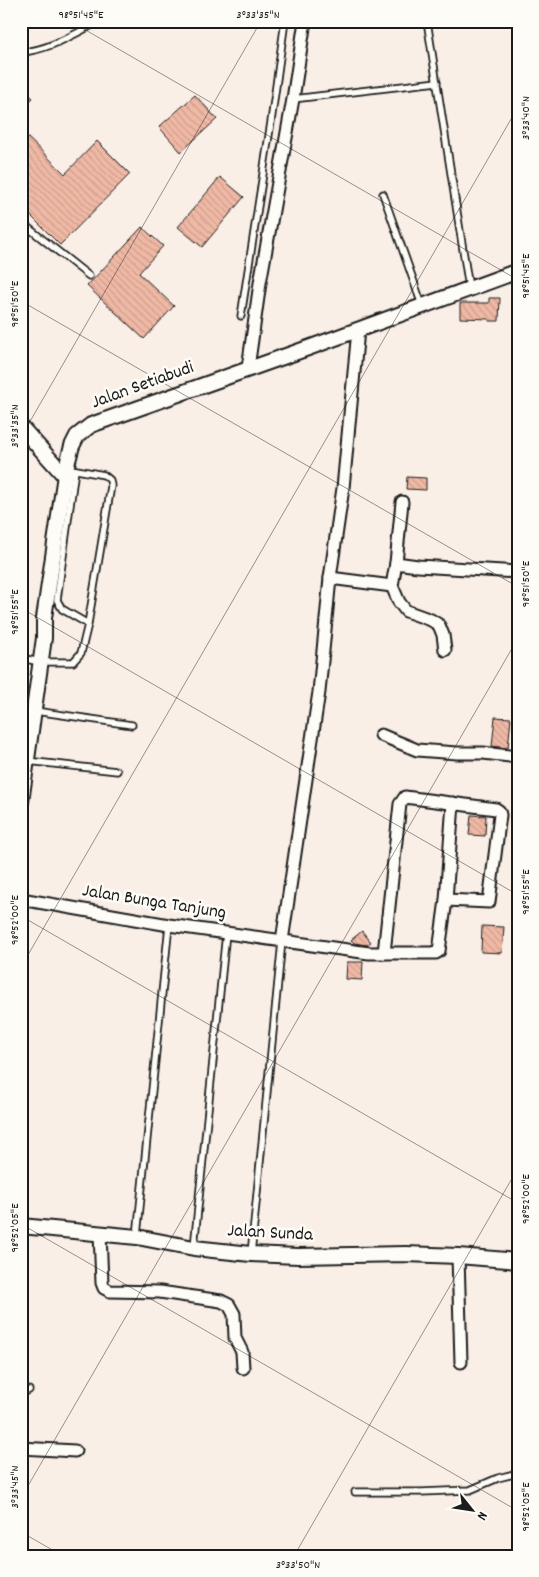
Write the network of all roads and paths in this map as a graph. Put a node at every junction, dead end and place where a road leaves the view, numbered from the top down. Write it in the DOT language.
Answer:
graph roads {
  1 [pos="100,21"];
  2 [pos="285,21"];
  3 [pos="305,21"];
  4 [pos="428,21"];
  5 [pos="21,52"];
  6 [pos="437,82"];
  7 [pos="293,99"];
  8 [pos="383,194"];
  9 [pos="23,226"];
  10 [pos="518,271"];
  11 [pos="89,276"];
  12 [pos="470,288"];
  13 [pos="422,305"];
  14 [pos="241,316"];
  15 [pos="358,330"];
  16 [pos="248,368"];
  17 [pos="21,427"];
  18 [pos="68,471"];
  19 [pos="402,502"];
  20 [pos="396,563"];
  21 [pos="518,572"];
  22 [pos="330,578"];
  23 [pos="392,586"];
  24 [pos="88,624"];
  25 [pos="445,650"];
  26 [pos="21,658"];
  27 [pos="40,662"];
  28 [pos="34,711"];
  29 [pos="132,725"];
  30 [pos="381,735"];
  31 [pos="518,757"];
  32 [pos="27,761"];
  33 [pos="117,771"];
  34 [pos="21,802"];
  35 [pos="453,803"];
  36 [pos="21,899"];
  37 [pos="446,900"];
  38 [pos="169,925"];
  39 [pos="226,933"];
  40 [pos="282,940"];
  41 [pos="384,953"];
  42 [pos="21,1226"];
  43 [pos="100,1233"];
  44 [pos="137,1237"];
  45 [pos="194,1248"];
  46 [pos="251,1254"];
  47 [pos="458,1256"];
  48 [pos="518,1262"];
  49 [pos="461,1362"];
  50 [pos="243,1368"];
  51 [pos="29,1390"];
  52 [pos="21,1394"];
  53 [pos="21,1448"];
  54 [pos="75,1451"];
  55 [pos="518,1474"];
  56 [pos="355,1492"];
  1 -- 5 [label="lane"];
  2 -- 14 [label="lane"];
  3 -- 7 [label="street"];
  4 -- 6 [label="lane"];
  6 -- 7 [label="lane"];
  6 -- 12 [label="lane"];
  7 -- 16 [label="street"];
  8 -- 13 [label="lane"];
  9 -- 11 [label="lane"];
  10 -- 12 [label="street, Jalan Setiabudi"];
  12 -- 13 [label="street, Jalan Setiabudi"];
  13 -- 15 [label="street, Jalan Setiabudi"];
  15 -- 16 [label="street, Jalan Setiabudi"];
  15 -- 22 [label="street"];
  16 -- 18 [label="street, Jalan Setiabudi"];
  17 -- 18 [label="street"];
  18 -- 24 [label="lane"];
  18 -- 24 [label="lane"];
  18 -- 27 [label="street, Jalan Setiabudi"];
  19 -- 20 [label="street"];
  20 -- 21 [label="street"];
  20 -- 23 [label="street"];
  22 -- 23 [label="street"];
  22 -- 40 [label="street"];
  23 -- 25 [label="street"];
  24 -- 27 [label="lane"];
  26 -- 27 [label="lane"];
  27 -- 28 [label="street, Jalan Setiabudi"];
  28 -- 29 [label="lane"];
  28 -- 32 [label="street, Jalan Setiabudi"];
  30 -- 31 [label="street"];
  32 -- 33 [label="lane"];
  32 -- 34 [label="street, Jalan Setiabudi"];
  35 -- 37 [label="street"];
  35 -- 37 [label="street"];
  35 -- 41 [label="street"];
  36 -- 38 [label="street, Jalan Bunga Tanjung"];
  37 -- 41 [label="street, Jalan Bunga Tanjung"];
  38 -- 39 [label="street, Jalan Bunga Tanjung"];
  38 -- 44 [label="lane"];
  39 -- 40 [label="street, Jalan Bunga Tanjung"];
  39 -- 45 [label="lane"];
  40 -- 41 [label="street, Jalan Bunga Tanjung"];
  40 -- 46 [label="lane"];
  42 -- 43 [label="street, Jalan Sunda"];
  43 -- 44 [label="street, Jalan Sunda"];
  43 -- 50 [label="street"];
  44 -- 45 [label="street, Jalan Sunda"];
  45 -- 46 [label="street, Jalan Sunda"];
  46 -- 47 [label="street, Jalan Sunda"];
  47 -- 48 [label="street, Jalan Sunda"];
  47 -- 49 [label="street"];
  51 -- 52 [label="lane"];
  53 -- 54 [label="street"];
  55 -- 56 [label="lane"];
}
